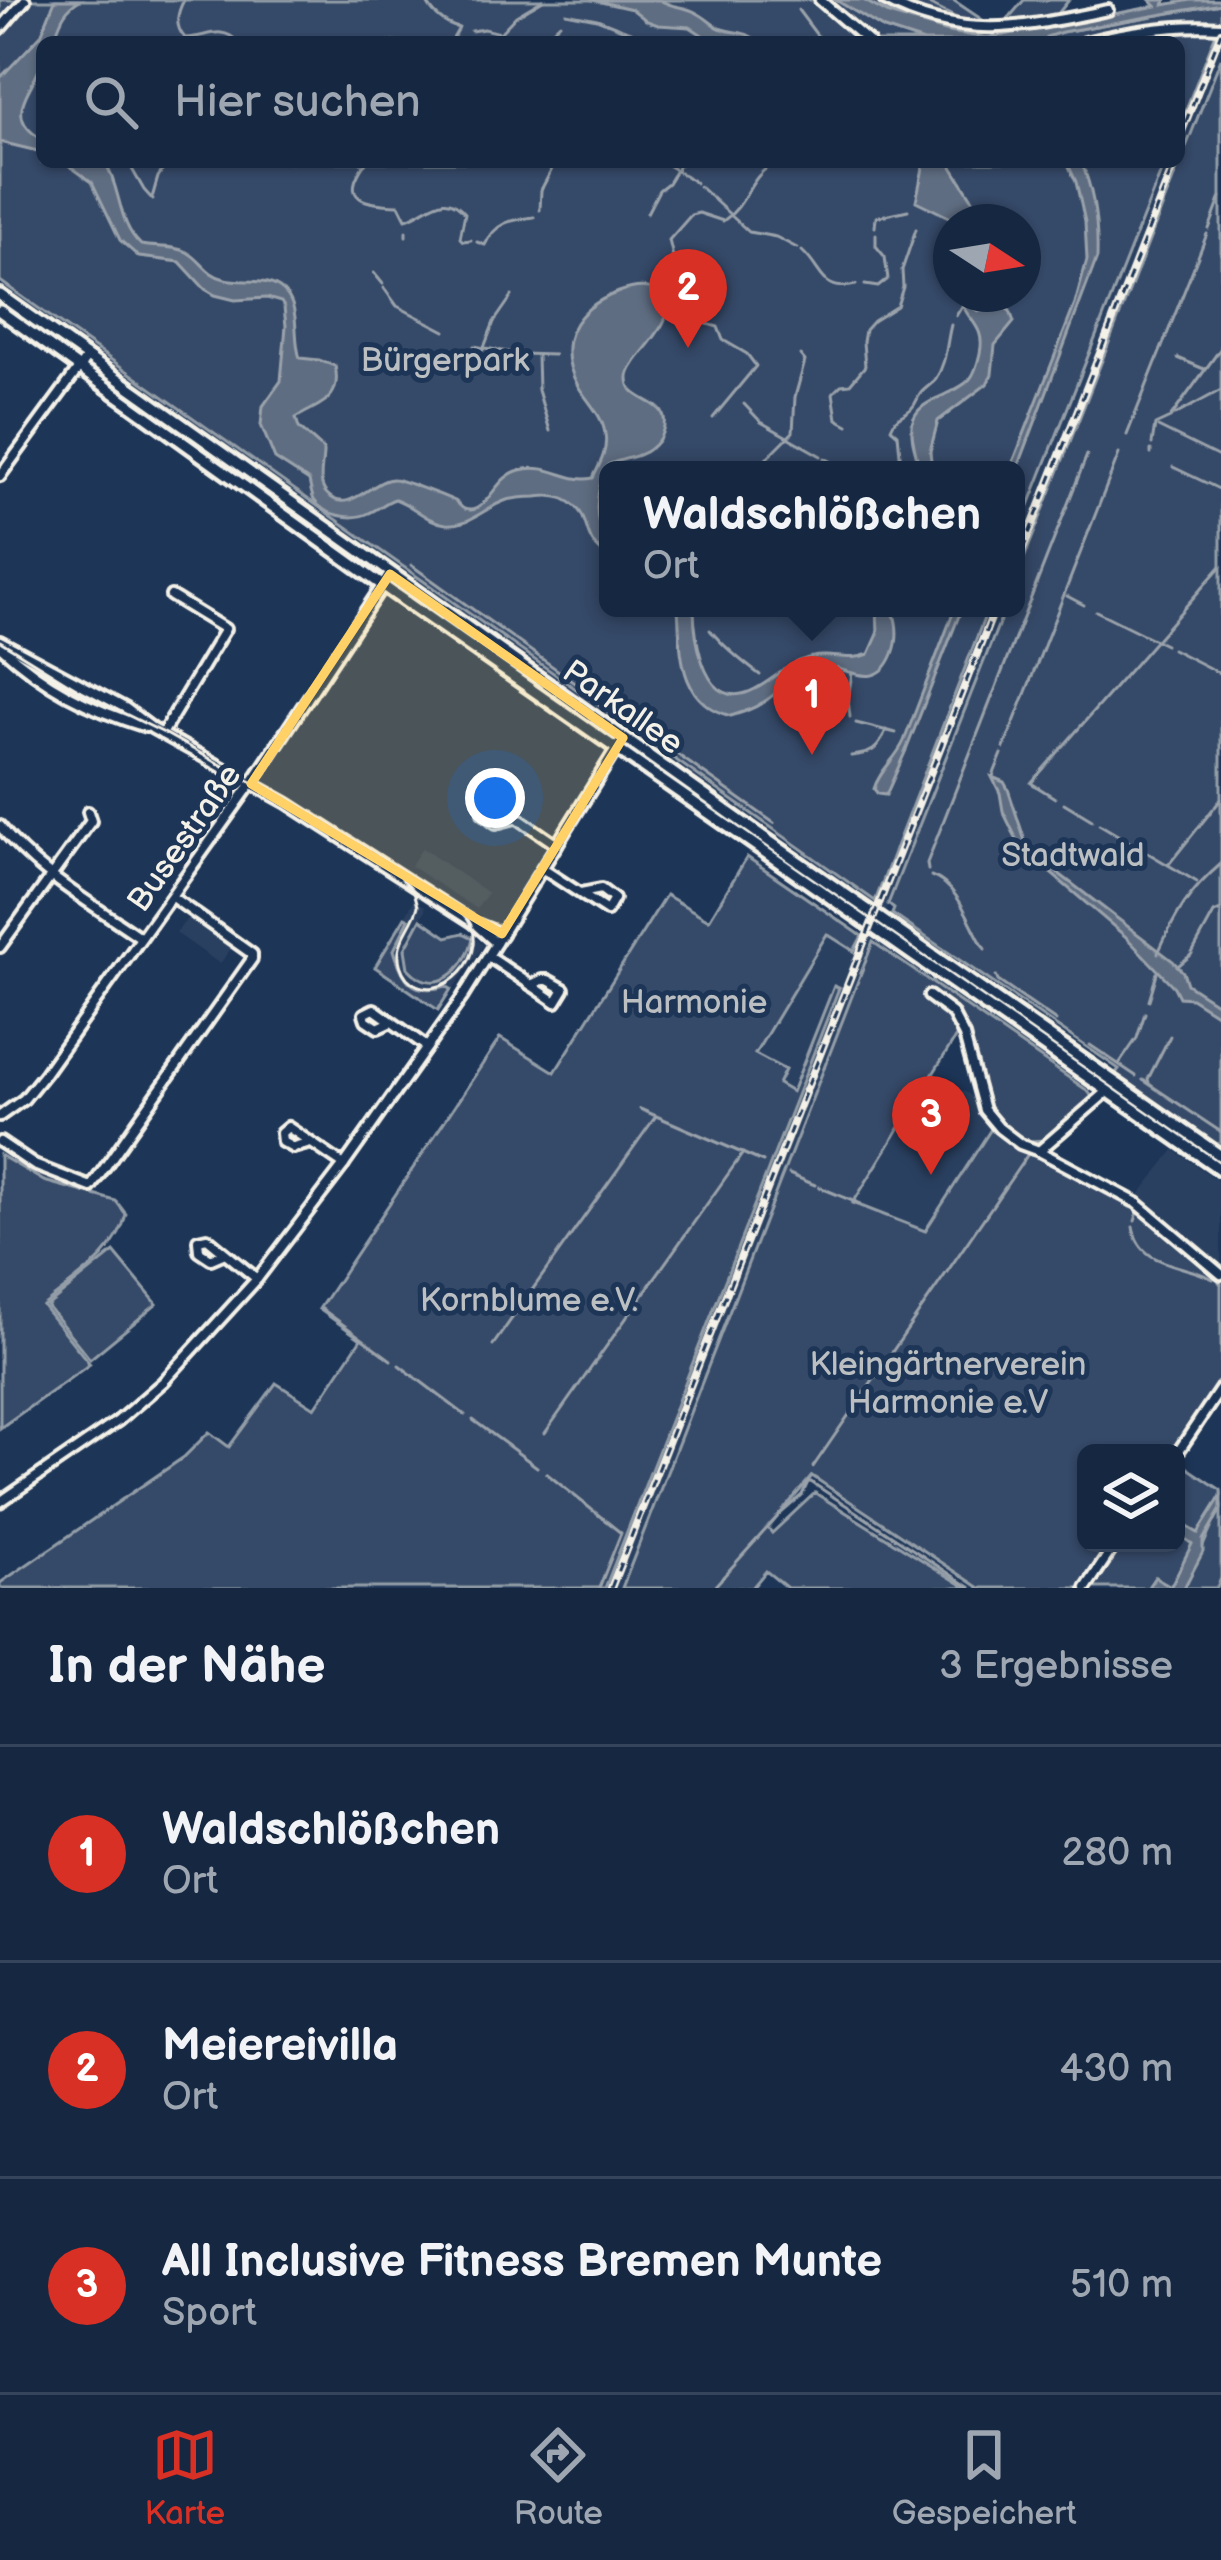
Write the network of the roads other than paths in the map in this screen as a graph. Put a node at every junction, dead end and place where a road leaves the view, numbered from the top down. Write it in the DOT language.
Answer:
graph roads {
  1 [pos="25,0"];
  2 [pos="820,0"];
  3 [pos="884,0"];
  4 [pos="1108,10"];
  5 [pos="1221,27"];
  6 [pos="0,29"];
  7 [pos="862,36"];
  8 [pos="1109,36"];
  9 [pos="0,295"];
  10 [pos="0,311"];
  11 [pos="87,357"];
  12 [pos="79,368"];
  13 [pos="0,476"];
  14 [pos="390,574"];
  15 [pos="382,585"];
  16 [pos="171,596"];
  17 [pos="0,643"];
  18 [pos="158,732"];
  19 [pos="623,738"];
  20 [pos="616,749"];
  21 [pos="251,784"];
  22 [pos="88,812"];
  23 [pos="515,818"];
  24 [pos="0,826"];
  25 [pos="557,845"];
  26 [pos="543,868"];
  27 [pos="53,876"];
  28 [pos="581,893"];
  29 [pos="172,896"];
  30 [pos="141,938"];
  31 [pos="499,939"];
  32 [pos="0,947"];
  33 [pos="488,956"];
  34 [pos="530,985"];
  35 [pos="929,996"];
  36 [pos="391,1022"];
  37 [pos="427,1047"];
  38 [pos="1108,1091"];
  39 [pos="0,1116"];
  40 [pos="0,1142"];
  41 [pos="311,1143"];
  42 [pos="1040,1151"];
  43 [pos="1221,1156"];
  44 [pos="344,1165"];
  45 [pos="1221,1170"];
  46 [pos="225,1252"];
  47 [pos="1221,1274"];
  48 [pos="257,1279"];
  49 [pos="1221,1388"];
  50 [pos="1183,1444"];
  51 [pos="0,1502"];
  52 [pos="1110,1552"];
  53 [pos="1086,1588"];
  1 -- 6 [label="street"];
  2 -- 7 [label="street"];
  3 -- 4 [label="street"];
  5 -- 8 [label="street"];
  9 -- 11 [label="main road, Parkallee"];
  10 -- 12 [label="main road, Parkallee"];
  11 -- 12 [label="street"];
  11 -- 14 [label="main road, Parkallee"];
  12 -- 13 [label="street"];
  12 -- 15 [label="main road, Parkallee"];
  14 -- 15 [label="street, Busestraße"];
  14 -- 19 [label="main road, Parkallee"];
  15 -- 20 [label="main road, Parkallee"];
  15 -- 21 [label="street, Busestraße"];
  16 -- 18 [label="street"];
  17 -- 18 [label="street"];
  17 -- 18 [label="street"];
  18 -- 21 [label="street"];
  19 -- 20 [label="street"];
  19 -- 43 [label="main road, Parkallee"];
  20 -- 25 [label="street"];
  20 -- 38 [label="main road, Parkallee"];
  21 -- 29 [label="street, Busestraße"];
  21 -- 31 [label="street"];
  22 -- 27 [label="street"];
  23 -- 25 [label="street"];
  24 -- 27 [label="street"];
  25 -- 26 [label="street"];
  26 -- 28 [label="street"];
  26 -- 31 [label="street"];
  27 -- 30 [label="street"];
  27 -- 32 [label="street"];
  29 -- 30 [label="street, Busestraße"];
  29 -- 40 [label="street"];
  30 -- 39 [label="street, Busestraße"];
  31 -- 33 [label="street"];
  33 -- 34 [label="street"];
  33 -- 37 [label="street"];
  35 -- 42 [label="street"];
  36 -- 37 [label="street"];
  37 -- 44 [label="street"];
  38 -- 42 [label="street"];
  38 -- 45 [label="main road, Parkallee"];
  41 -- 44 [label="street"];
  42 -- 47 [label="street"];
  44 -- 48 [label="street"];
  46 -- 48 [label="street"];
  48 -- 51 [label="street"];
  49 -- 50 [label="street"];
  52 -- 53 [label="street"];
}
